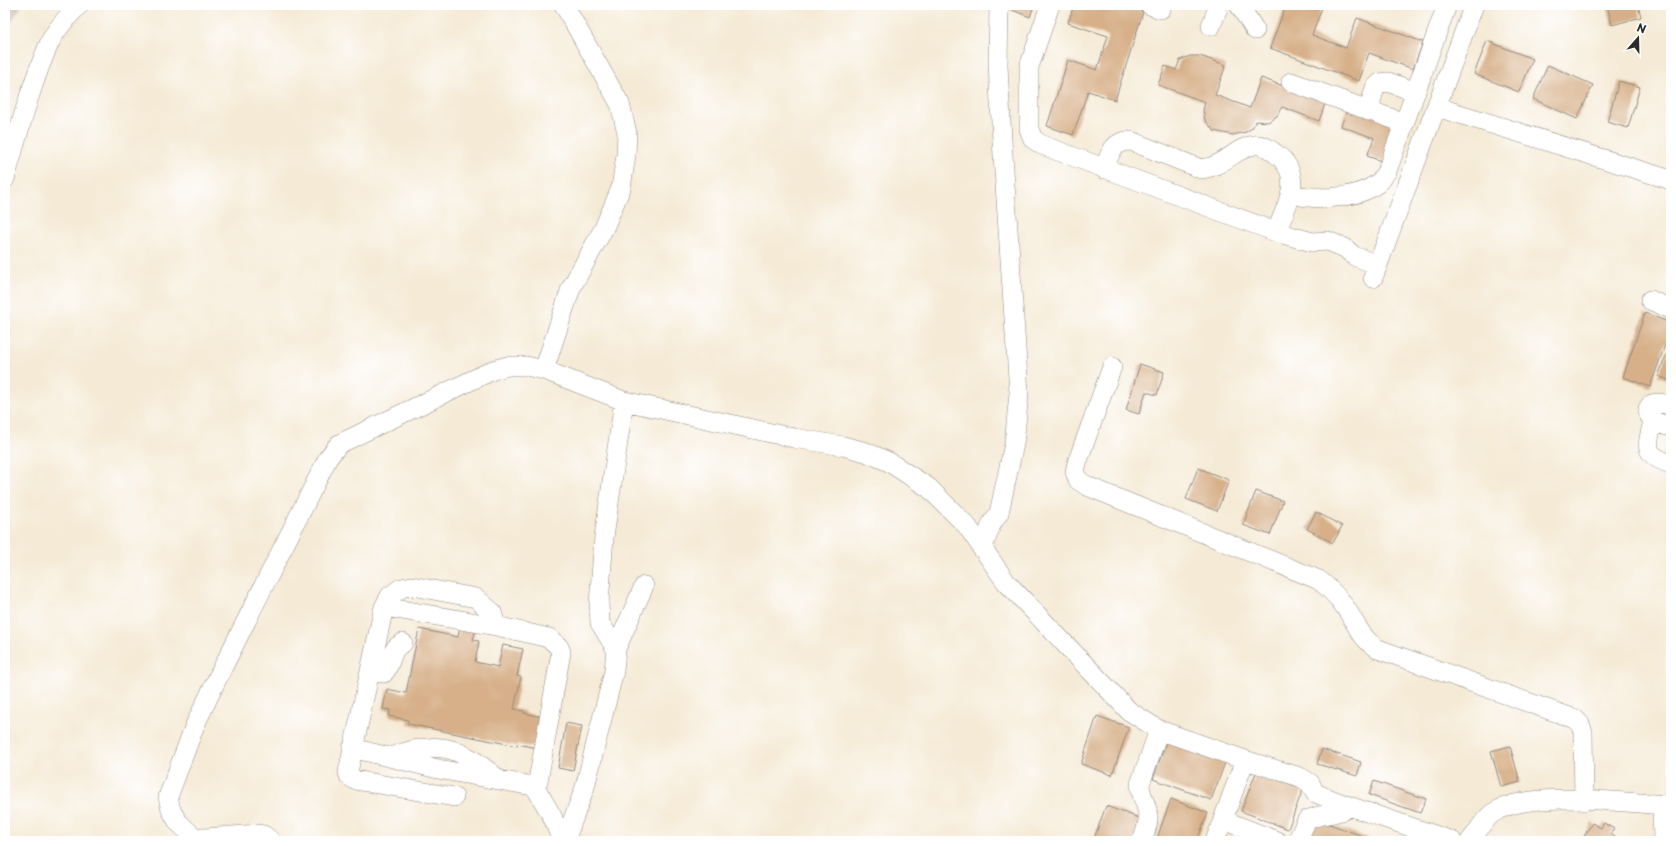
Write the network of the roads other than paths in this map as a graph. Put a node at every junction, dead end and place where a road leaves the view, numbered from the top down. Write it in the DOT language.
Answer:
graph roads {
  1 [pos="79,5"];
  2 [pos="564,5"];
  3 [pos="999,5"];
  4 [pos="1050,5"];
  5 [pos="1219,5"];
  6 [pos="1239,5"];
  7 [pos="1447,5"];
  8 [pos="1474,5"];
  9 [pos="1211,26"];
  10 [pos="1255,30"];
  11 [pos="1291,82"];
  12 [pos="1416,92"];
  13 [pos="1437,107"];
  14 [pos="1368,111"];
  15 [pos="1404,123"];
  16 [pos="1104,169"];
  17 [pos="5,178"];
  18 [pos="1671,180"];
  19 [pos="1290,194"];
  20 [pos="1276,232"];
  21 [pos="1650,300"];
  22 [pos="1671,309"];
  23 [pos="1112,367"];
  24 [pos="544,370"];
  25 [pos="624,401"];
  26 [pos="1671,405"];
  27 [pos="1662,424"];
  28 [pos="1671,464"];
  29 [pos="992,523"];
  30 [pos="967,526"];
  31 [pos="982,549"];
  32 [pos="644,586"];
  33 [pos="402,643"];
  34 [pos="616,650"];
  35 [pos="370,672"];
  36 [pos="1159,730"];
  37 [pos="352,748"];
  38 [pos="1245,760"];
  39 [pos="534,784"];
  40 [pos="454,797"];
  41 [pos="1584,800"];
  42 [pos="1346,805"];
  43 [pos="1667,805"];
  44 [pos="1223,820"];
  45 [pos="271,841"];
  46 [pos="562,841"];
  47 [pos="565,841"];
  48 [pos="1142,841"];
  49 [pos="1215,841"];
  50 [pos="1277,841"];
  51 [pos="1297,841"];
  52 [pos="1451,841"];
  53 [pos="1470,841"];
  54 [pos="1663,841"];
  1 -- 17 [label="street"];
  2 -- 24 [label="street"];
  3 -- 29 [label="street"];
  4 -- 16 [label="street"];
  5 -- 9 [label="street"];
  6 -- 10 [label="street"];
  7 -- 12 [label="street"];
  8 -- 13 [label="street"];
  11 -- 14 [label="street"];
  12 -- 14 [label="street"];
  12 -- 15 [label="street"];
  13 -- 18 [label="street"];
  13 -- 20 [label="street"];
  14 -- 15 [label="street"];
  15 -- 19 [label="street"];
  16 -- 19 [label="street"];
  16 -- 20 [label="street"];
  19 -- 20 [label="street"];
  21 -- 22 [label="street"];
  23 -- 41 [label="street"];
  24 -- 25 [label="street"];
  24 -- 45 [label="street"];
  25 -- 30 [label="street"];
  25 -- 34 [label="street"];
  26 -- 27 [label="street"];
  27 -- 28 [label="street"];
  29 -- 30 [label="street"];
  29 -- 31 [label="street"];
  30 -- 31 [label="street"];
  31 -- 36 [label="street"];
  32 -- 34 [label="street"];
  33 -- 35 [label="street"];
  34 -- 47 [label="street"];
  35 -- 37 [label="street"];
  35 -- 39 [label="street"];
  36 -- 38 [label="street"];
  36 -- 48 [label="street"];
  37 -- 39 [label="street"];
  37 -- 40 [label="street"];
  38 -- 42 [label="street"];
  38 -- 44 [label="street"];
  39 -- 46 [label="street"];
  41 -- 43 [label="street"];
  41 -- 53 [label="street"];
  42 -- 51 [label="street"];
  42 -- 52 [label="street"];
  43 -- 54 [label="street"];
  44 -- 49 [label="street"];
  44 -- 50 [label="street"];
}
